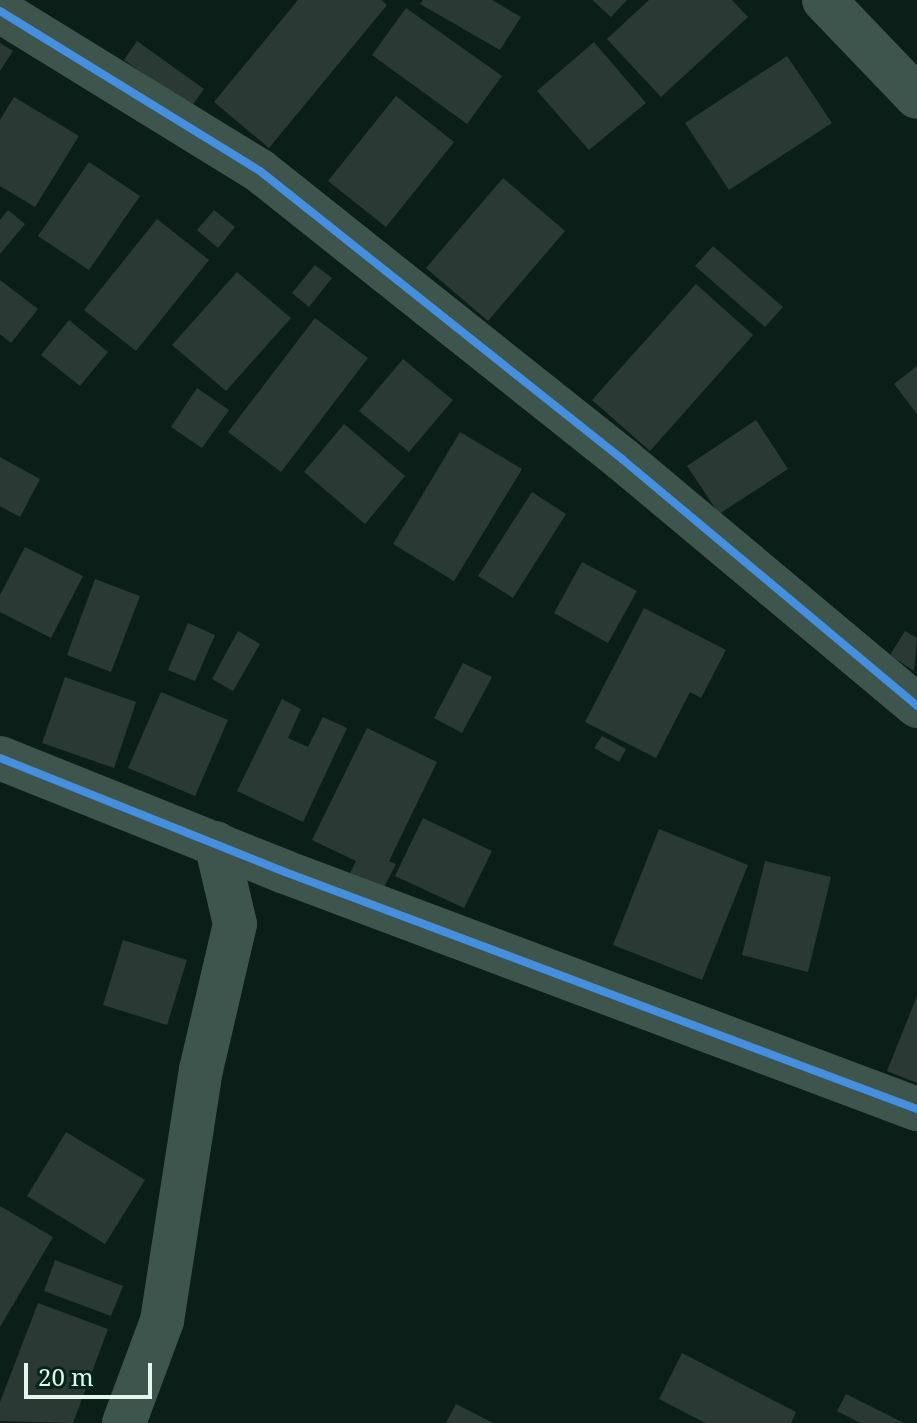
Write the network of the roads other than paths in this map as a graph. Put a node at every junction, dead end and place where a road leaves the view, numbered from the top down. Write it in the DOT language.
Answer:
graph roads {
  1 [pos="824,0"];
  2 [pos="0,11"];
  3 [pos="917,97"];
  4 [pos="917,706"];
  5 [pos="0,758"];
  6 [pos="216,843"];
  7 [pos="285,872"];
  8 [pos="235,924"];
  9 [pos="917,1109"];
  10 [pos="124,1423"];
  1 -- 3 [label="street"];
  2 -- 4 [label="street"];
  5 -- 6 [label="street"];
  6 -- 7 [label="street"];
  6 -- 8 [label="street"];
  7 -- 8 [label="street"];
  7 -- 9 [label="street"];
  8 -- 10 [label="street"];
}
